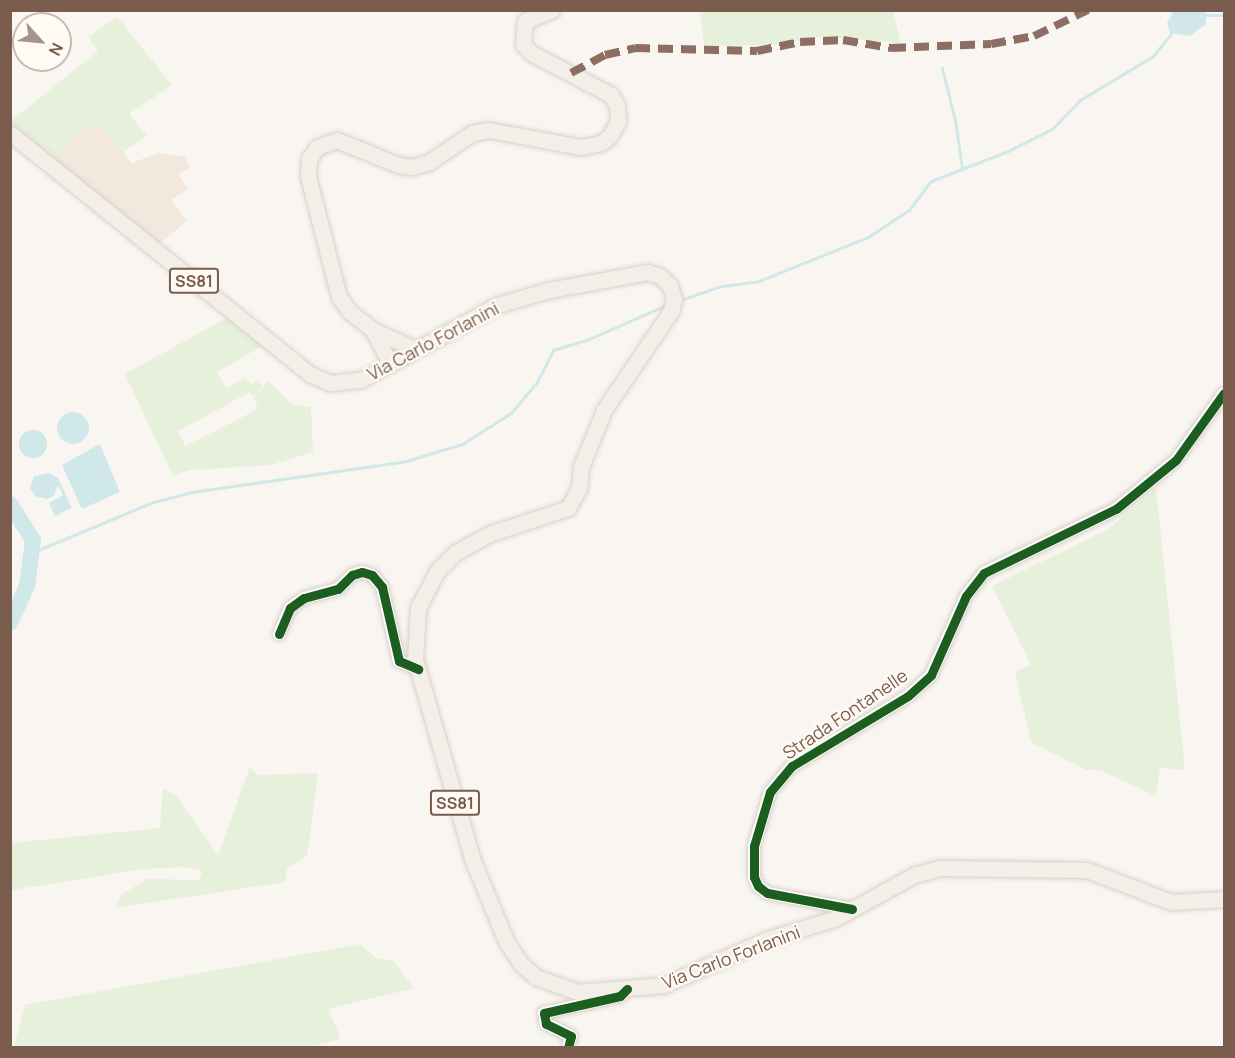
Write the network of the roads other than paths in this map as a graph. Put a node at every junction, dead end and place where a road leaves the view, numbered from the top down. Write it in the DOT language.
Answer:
graph roads {
  1 [pos="552,10"];
  2 [pos="10,133"];
  3 [pos="373,330"];
  4 [pos="415,349"];
  5 [pos="390,363"];
  6 [pos="1224,393"];
  7 [pos="279,634"];
  8 [pos="418,669"];
  9 [pos="1224,899"];
  10 [pos="852,909"];
  11 [pos="627,989"];
  12 [pos="568,1047"];
  1 -- 3 [label="main road"];
  2 -- 5 [label="main road, Via Carlo Forlanini / SS81"];
  3 -- 4 [label="main road"];
  3 -- 5 [label="main road"];
  4 -- 5 [label="main road, Via Carlo Forlanini / SS81"];
  4 -- 8 [label="main road, Via Carlo Forlanini / SS81"];
  6 -- 10 [label="street, Strada Fontanelle"];
  7 -- 8 [label="street"];
  8 -- 11 [label="main road, Via Carlo Forlanini / SS81"];
  9 -- 10 [label="main road, Via Carlo Forlanini / SS81"];
  10 -- 11 [label="main road, Via Carlo Forlanini / SS81"];
  11 -- 12 [label="street"];
}
